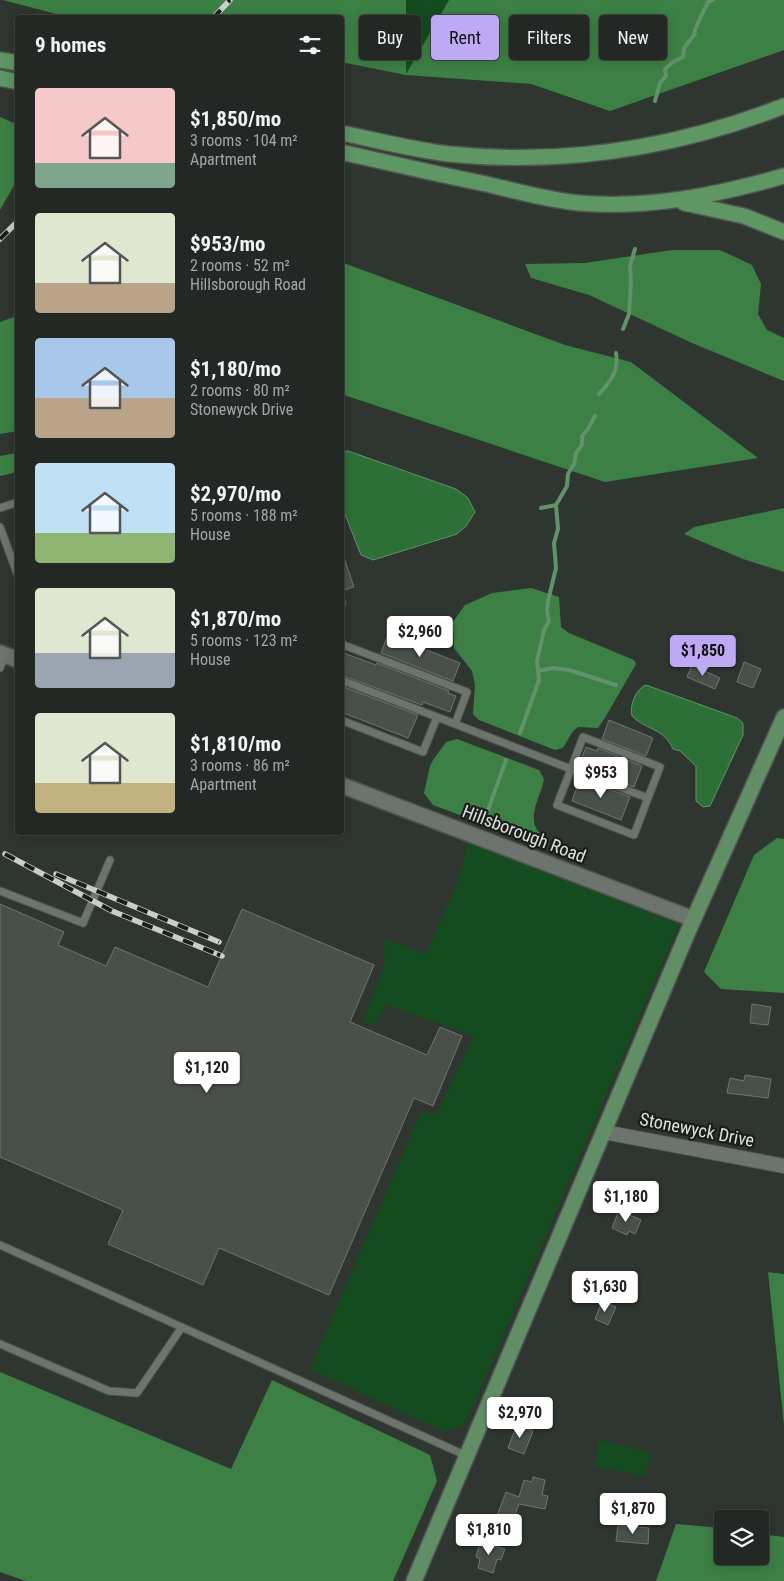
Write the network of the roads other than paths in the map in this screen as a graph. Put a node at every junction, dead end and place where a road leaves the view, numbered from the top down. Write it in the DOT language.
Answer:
graph roads {
  1 [pos="0,60"];
  2 [pos="15,62"];
  3 [pos="0,78"];
  4 [pos="15,81"];
  5 [pos="784,106"];
  6 [pos="344,134"];
  7 [pos="344,153"];
  8 [pos="784,176"];
  9 [pos="675,201"];
  10 [pos="784,232"];
  11 [pos="15,503"];
  12 [pos="0,508"];
  13 [pos="0,527"];
  14 [pos="15,568"];
  15 [pos="344,645"];
  16 [pos="344,681"];
  17 [pos="437,717"];
  18 [pos="784,718"];
  19 [pos="344,721"];
  20 [pos="455,724"];
  21 [pos="570,768"];
  22 [pos="344,786"];
  23 [pos="648,798"];
  24 [pos="110,860"];
  25 [pos="0,891"];
  26 [pos="694,919"];
  27 [pos="604,1132"];
  28 [pos="784,1166"];
  29 [pos="0,1246"];
  30 [pos="182,1328"];
  31 [pos="0,1344"];
  32 [pos="467,1456"];
  33 [pos="414,1581"];
  1 -- 2 [label="highway"];
  3 -- 4 [label="highway"];
  5 -- 6 [label="highway"];
  7 -- 9 [label="highway"];
  8 -- 9 [label="highway"];
  9 -- 10 [label="highway"];
  11 -- 12 [label="lane"];
  13 -- 14 [label="lane"];
  15 -- 20 [label="lane"];
  16 -- 17 [label="lane"];
  17 -- 19 [label="lane"];
  17 -- 20 [label="lane"];
  18 -- 26 [label="main road"];
  20 -- 21 [label="lane"];
  21 -- 23 [label="lane"];
  21 -- 23 [label="lane"];
  21 -- 23 [label="lane"];
  22 -- 26 [label="street, Hillsborough Road"];
  24 -- 25 [label="lane"];
  26 -- 27 [label="main road"];
  27 -- 28 [label="street, Stonewyck Drive"];
  27 -- 32 [label="main road"];
  29 -- 30 [label="lane"];
  30 -- 31 [label="lane"];
  30 -- 32 [label="lane"];
  32 -- 33 [label="main road"];
}
